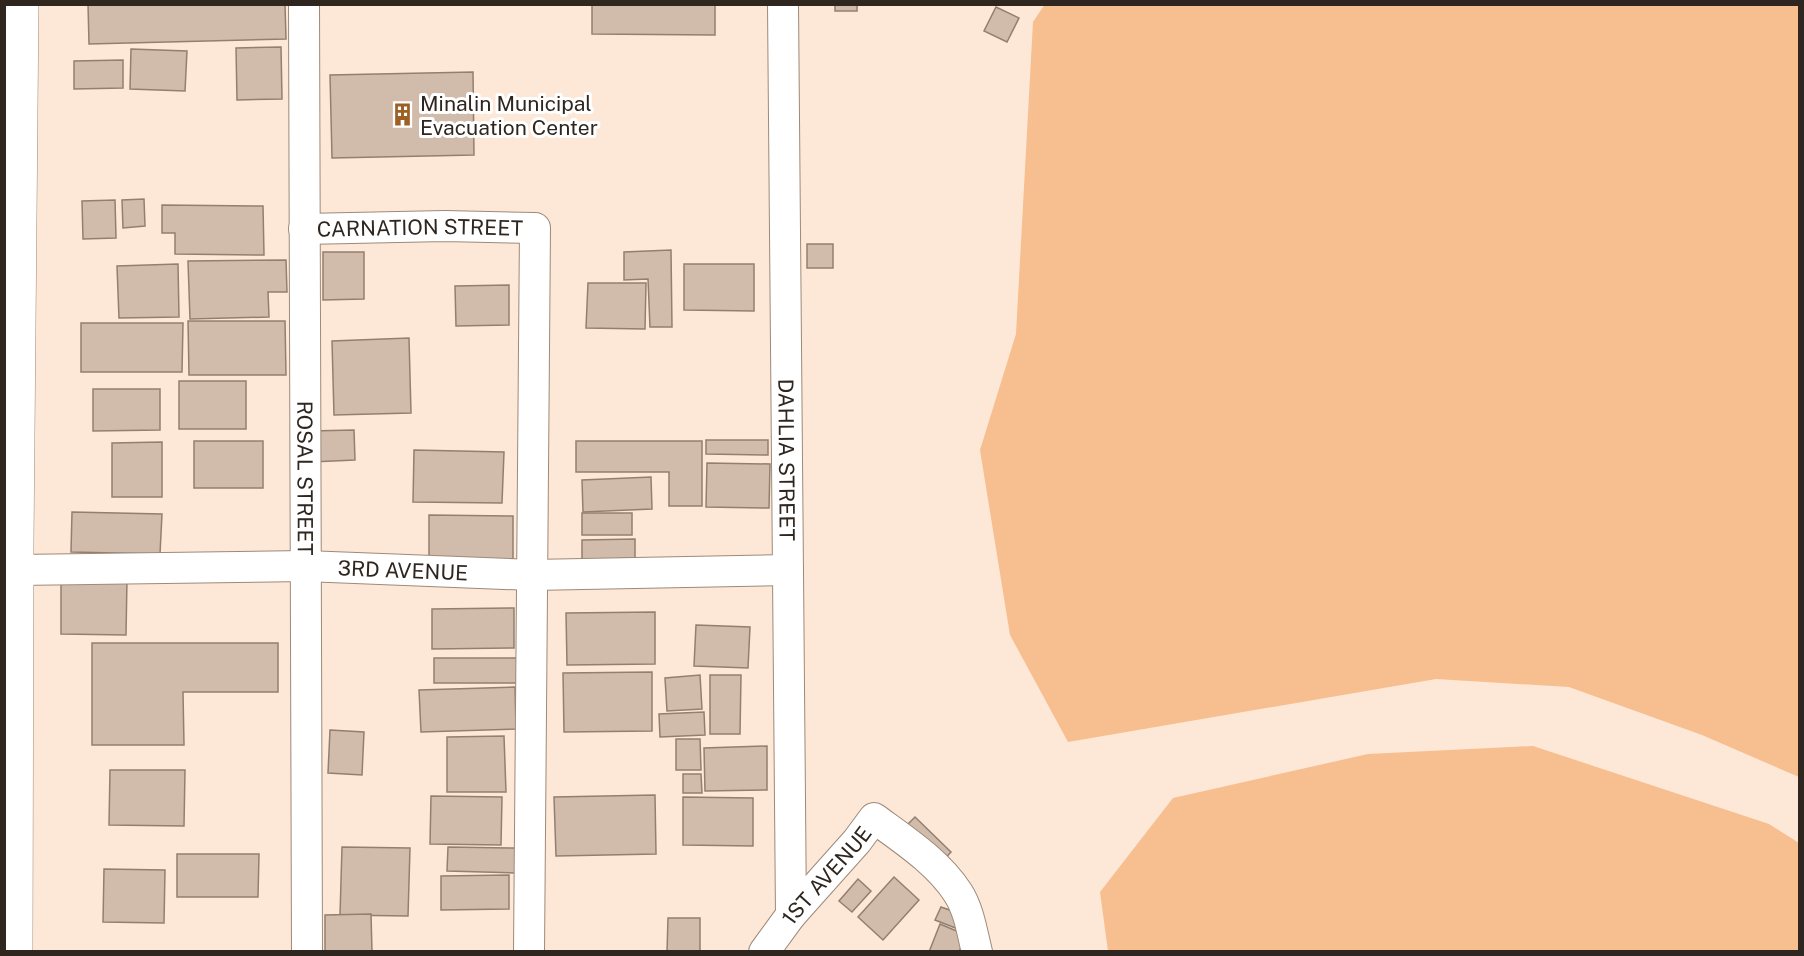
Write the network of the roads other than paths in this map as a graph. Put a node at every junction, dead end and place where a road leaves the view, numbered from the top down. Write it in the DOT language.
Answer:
graph roads {
  1 [pos="22,4"];
  2 [pos="304,4"];
  3 [pos="783,4"];
  4 [pos="304,229"];
  5 [pos="13,552"];
  6 [pos="305,566"];
  7 [pos="788,570"];
  8 [pos="532,575"];
  9 [pos="790,915"];
  10 [pos="16,951"];
  11 [pos="307,951"];
  12 [pos="529,951"];
  13 [pos="764,951"];
  14 [pos="977,951"];
  1 -- 5 [label="main road"];
  2 -- 4 [label="street, ROSAL STREET"];
  3 -- 7 [label="street, DAHLIA STREET"];
  4 -- 6 [label="street, ROSAL STREET"];
  4 -- 8 [label="street, CARNATION STREET"];
  5 -- 6 [label="street, 3RD AVENUE"];
  5 -- 10 [label="main road"];
  6 -- 8 [label="street, 3RD AVENUE"];
  6 -- 11 [label="street, ROSAL STREET"];
  7 -- 8 [label="street, 3RD AVENUE"];
  7 -- 9 [label="street, DAHLIA STREET"];
  8 -- 12 [label="street"];
  9 -- 13 [label="street, 1ST AVENUE"];
  9 -- 14 [label="street, 1ST AVENUE"];
}
